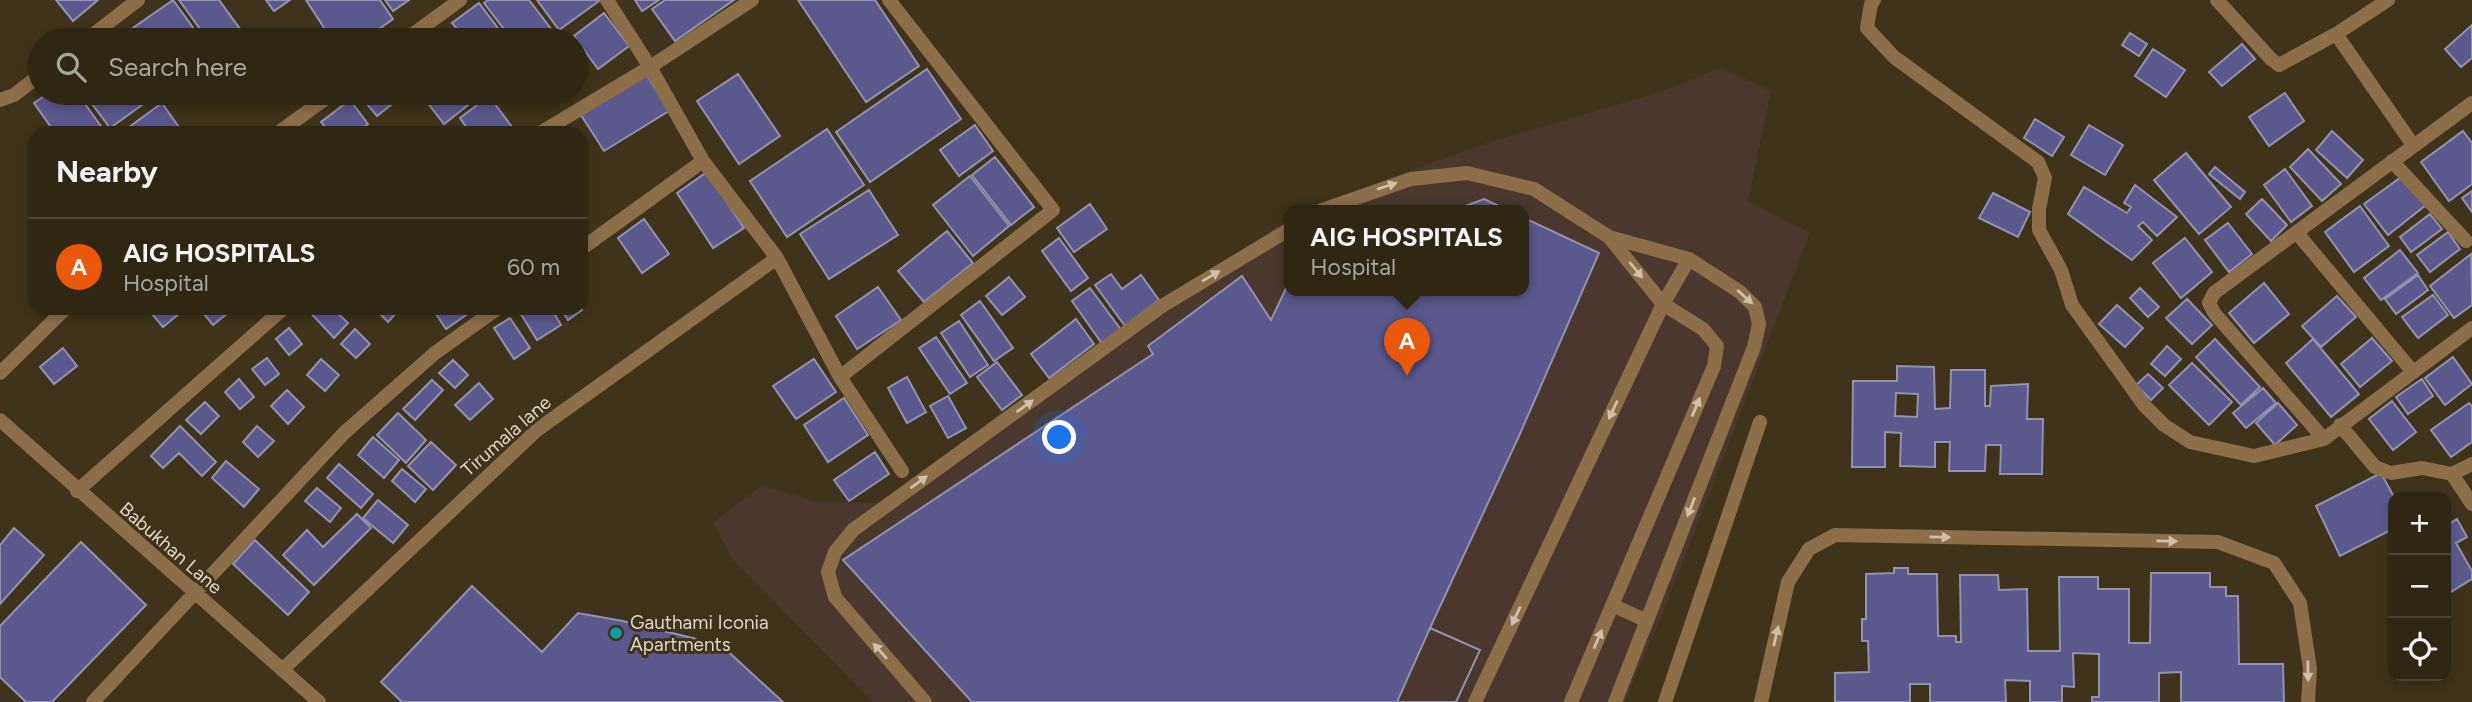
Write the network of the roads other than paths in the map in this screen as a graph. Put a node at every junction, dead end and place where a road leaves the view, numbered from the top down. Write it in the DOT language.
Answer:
graph roads {
  1 [pos="138,0"];
  2 [pos="460,0"];
  3 [pos="607,0"];
  4 [pos="751,0"];
  5 [pos="889,0"];
  6 [pos="1874,0"];
  7 [pos="2217,0"];
  8 [pos="2388,0"];
  9 [pos="102,28"];
  10 [pos="422,28"];
  11 [pos="2336,34"];
  12 [pos="650,67"];
  13 [pos="28,84"];
  14 [pos="0,100"];
  15 [pos="2472,103"];
  16 [pos="588,104"];
  17 [pos="316,105"];
  18 [pos="587,105"];
  19 [pos="288,126"];
  20 [pos="552,126"];
  21 [pos="2413,145"];
  22 [pos="703,161"];
  23 [pos="2392,161"];
  24 [pos="1335,205"];
  25 [pos="1284,233"];
  26 [pos="2297,233"];
  27 [pos="1609,237"];
  28 [pos="2466,241"];
  29 [pos="588,243"];
  30 [pos="777,258"];
  31 [pos="1689,258"];
  32 [pos="1663,304"];
  33 [pos="59,315"];
  34 [pos="276,315"];
  35 [pos="488,315"];
  36 [pos="2472,328"];
  37 [pos="2413,372"];
  38 [pos="0,373"];
  39 [pos="840,377"];
  40 [pos="0,420"];
  41 [pos="1760,422"];
  42 [pos="2340,425"];
  43 [pos="2323,439"];
  44 [pos="2472,464"];
  45 [pos="902,471"];
  46 [pos="2452,474"];
  47 [pos="77,491"];
  48 [pos="2472,504"];
  49 [pos="195,595"];
  50 [pos="1612,605"];
  51 [pos="1647,621"];
  52 [pos="282,670"];
  53 [pos="93,702"];
  54 [pos="318,702"];
  55 [pos="925,702"];
  56 [pos="1475,702"];
  57 [pos="1571,702"];
  58 [pos="1615,702"];
  59 [pos="1665,702"];
  60 [pos="1761,702"];
  61 [pos="2308,702"];
  1 -- 9 [label="street"];
  2 -- 10 [label="street"];
  3 -- 12 [label="street"];
  4 -- 12 [label="street"];
  5 -- 39 [label="street"];
  6 -- 43 [label="street"];
  7 -- 11 [label="street"];
  8 -- 11 [label="street"];
  11 -- 21 [label="street"];
  12 -- 16 [label="street"];
  12 -- 22 [label="street"];
  13 -- 14 [label="street"];
  15 -- 21 [label="street"];
  17 -- 19 [label="street"];
  18 -- 20 [label="street"];
  21 -- 23 [label="street"];
  22 -- 29 [label="street"];
  22 -- 30 [label="street"];
  23 -- 26 [label="street"];
  23 -- 28 [label="street"];
  24 -- 27 [label="street, one-way"];
  55 -- 25 [label="street, one-way"];
  26 -- 37 [label="street"];
  26 -- 43 [label="street"];
  27 -- 31 [label="street"];
  27 -- 32 [label="street, one-way"];
  30 -- 39 [label="street"];
  30 -- 52 [label="street, Tirumala lane"];
  31 -- 32 [label="street"];
  31 -- 51 [label="street, one-way"];
  50 -- 32 [label="street, one-way"];
  32 -- 56 [label="street, one-way"];
  33 -- 38 [label="street"];
  34 -- 47 [label="street"];
  35 -- 49 [label="street"];
  36 -- 37 [label="street"];
  37 -- 42 [label="street"];
  39 -- 45 [label="street"];
  40 -- 47 [label="street, Babukhan Lane"];
  41 -- 59 [label="street"];
  42 -- 43 [label="street"];
  42 -- 46 [label="street"];
  44 -- 46 [label="street"];
  46 -- 48 [label="street"];
  47 -- 49 [label="street, Babukhan Lane"];
  49 -- 52 [label="street, Babukhan Lane"];
  49 -- 53 [label="street"];
  50 -- 51 [label="street"];
  57 -- 50 [label="street, one-way"];
  51 -- 58 [label="street"];
  52 -- 54 [label="street, Babukhan Lane"];
  60 -- 61 [label="street, one-way"];
}
